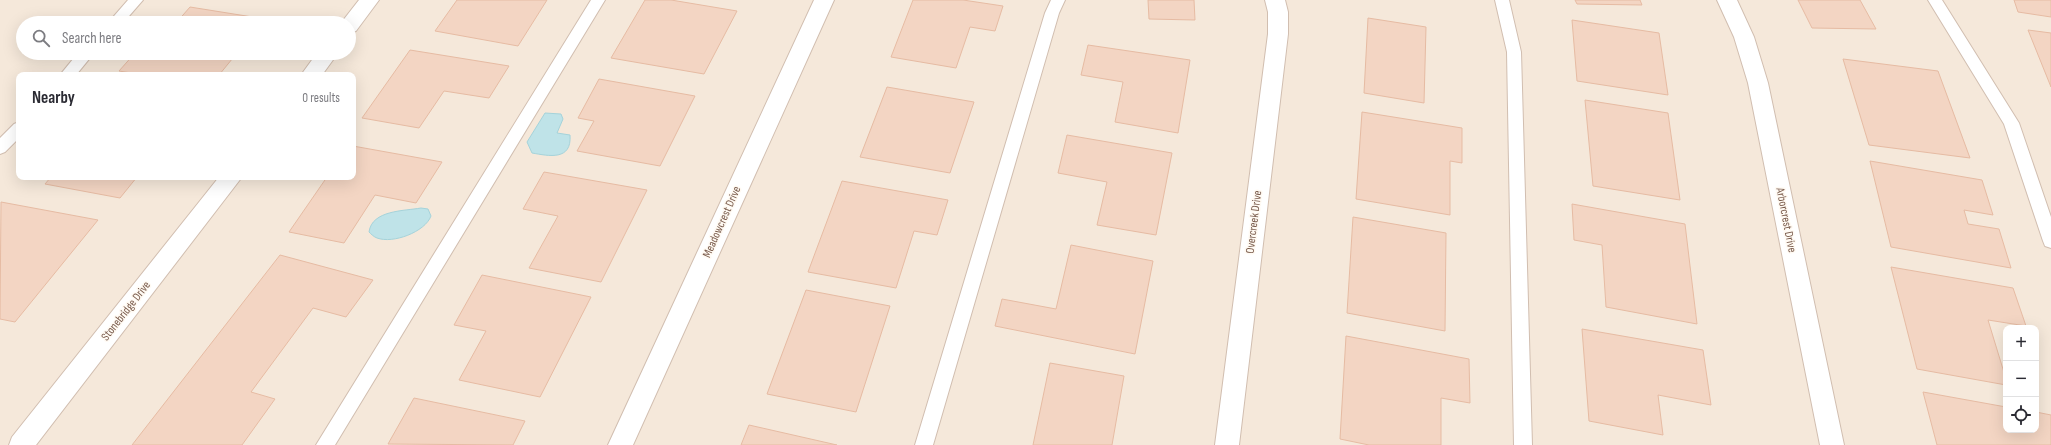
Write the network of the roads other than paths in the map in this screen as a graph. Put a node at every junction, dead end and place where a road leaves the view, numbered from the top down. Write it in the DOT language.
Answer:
graph roads {
  1 [pos="136,0"];
  2 [pos="369,0"];
  3 [pos="598,0"];
  4 [pos="824,0"];
  5 [pos="1058,0"];
  6 [pos="1275,0"];
  7 [pos="1502,0"];
  8 [pos="1727,0"];
  9 [pos="1934,0"];
  10 [pos="121,16"];
  11 [pos="356,17"];
  12 [pos="81,60"];
  13 [pos="323,60"];
  14 [pos="70,72"];
  15 [pos="313,72"];
  16 [pos="16,131"];
  17 [pos="0,148"];
  18 [pos="229,180"];
  19 [pos="2051,241"];
  20 [pos="21,445"];
  21 [pos="325,445"];
  22 [pos="620,445"];
  23 [pos="924,445"];
  24 [pos="1227,445"];
  25 [pos="1523,445"];
  26 [pos="1832,445"];
  1 -- 10 [label="lane"];
  2 -- 11 [label="street"];
  3 -- 21 [label="lane"];
  4 -- 22 [label="street, Meadowcrest Drive"];
  5 -- 23 [label="lane"];
  6 -- 24 [label="street, Overcreek Drive"];
  7 -- 25 [label="lane"];
  8 -- 26 [label="street, Arborcrest Drive"];
  9 -- 19 [label="lane"];
  12 -- 14 [label="lane"];
  13 -- 15 [label="street"];
  16 -- 17 [label="lane"];
  18 -- 20 [label="street, Stonebridge Drive"];
}
